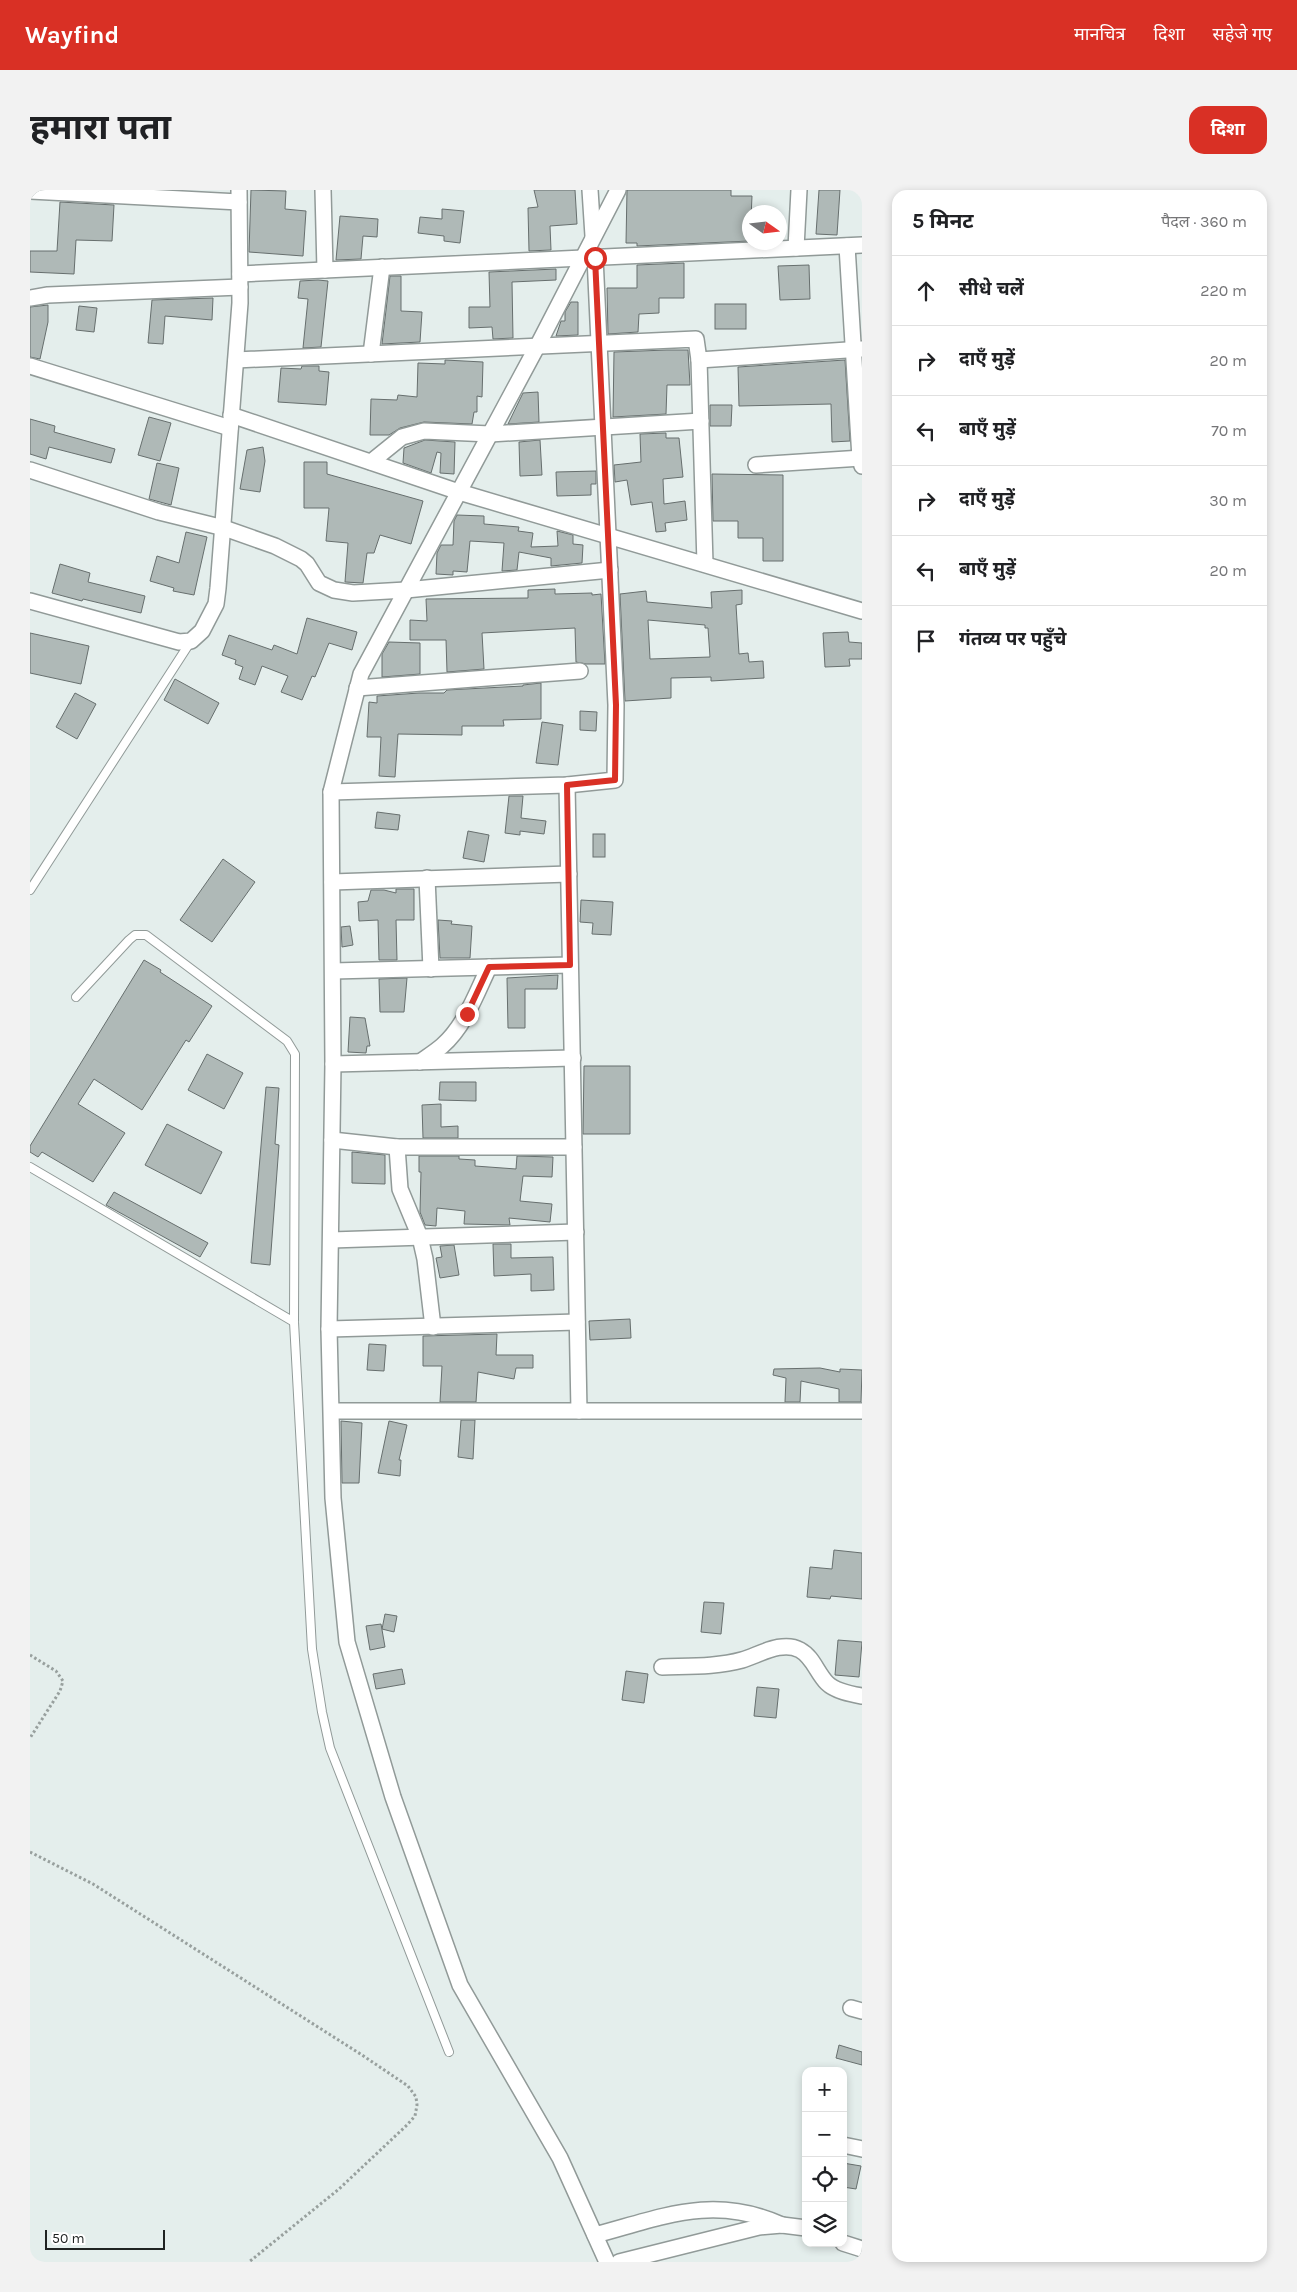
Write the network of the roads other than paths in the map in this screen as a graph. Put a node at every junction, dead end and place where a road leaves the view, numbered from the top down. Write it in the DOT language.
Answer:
graph roads {
  1 [pos="324,190"];
  2 [pos="590,190"];
  3 [pos="618,190"];
  4 [pos="799,190"];
  5 [pos="30,192"];
  6 [pos="239,196"];
  7 [pos="593,237"];
  8 [pos="855,246"];
  9 [pos="796,248"];
  10 [pos="589,258"];
  11 [pos="382,267"];
  12 [pos="324,270"];
  13 [pos="240,280"];
  14 [pos="30,298"];
  15 [pos="599,343"];
  16 [pos="537,346"];
  17 [pos="858,349"];
  18 [pos="370,354"];
  19 [pos="236,360"];
  20 [pos="699,360"];
  21 [pos="30,366"];
  22 [pos="701,421"];
  23 [pos="231,422"];
  24 [pos="603,427"];
  25 [pos="490,434"];
  26 [pos="861,461"];
  27 [pos="371,462"];
  28 [pos="756,465"];
  29 [pos="30,470"];
  30 [pos="459,492"];
  31 [pos="224,528"];
  32 [pos="608,536"];
  33 [pos="705,564"];
  34 [pos="610,570"];
  35 [pos="406,590"];
  36 [pos="30,601"];
  37 [pos="862,612"];
  38 [pos="191,641"];
  39 [pos="580,671"];
  40 [pos="357,688"];
  41 [pos="567,785"];
  42 [pos="331,792"];
  43 [pos="569,874"];
  44 [pos="427,878"];
  45 [pos="332,882"];
  46 [pos="30,890"];
  47 [pos="570,965"];
  48 [pos="489,967"];
  49 [pos="431,969"];
  50 [pos="333,971"];
  51 [pos="76,998"];
  52 [pos="573,1058"];
  53 [pos="420,1062"];
  54 [pos="333,1064"];
  55 [pos="332,1140"];
  56 [pos="574,1146"];
  57 [pos="397,1147"];
  58 [pos="30,1166"];
  59 [pos="576,1232"];
  60 [pos="420,1237"];
  61 [pos="331,1240"];
  62 [pos="294,1322"];
  63 [pos="577,1322"];
  64 [pos="432,1327"];
  65 [pos="329,1330"];
  66 [pos="332,1411"];
  67 [pos="579,1411"];
  68 [pos="862,1411"];
  69 [pos="662,1667"];
  70 [pos="862,1696"];
  71 [pos="449,2052"];
  72 [pos="847,2146"];
  73 [pos="862,2149"];
  74 [pos="782,2225"];
  75 [pos="802,2228"];
  76 [pos="595,2235"];
  77 [pos="847,2244"];
  78 [pos="862,2249"];
  79 [pos="607,2262"];
  80 [pos="618,2262"];
  1 -- 12 [label="street"];
  2 -- 7 [label="street"];
  3 -- 7 [label="street"];
  4 -- 9 [label="street"];
  5 -- 6 [label="street"];
  6 -- 13 [label="street"];
  7 -- 10 [label="street"];
  8 -- 9 [label="street"];
  8 -- 17 [label="street"];
  9 -- 10 [label="street"];
  10 -- 11 [label="street"];
  10 -- 15 [label="street"];
  10 -- 16 [label="street"];
  11 -- 12 [label="street"];
  11 -- 18 [label="street"];
  12 -- 13 [label="street"];
  13 -- 14 [label="street"];
  13 -- 19 [label="street"];
  15 -- 16 [label="street"];
  15 -- 20 [label="street"];
  15 -- 24 [label="street"];
  16 -- 18 [label="street"];
  16 -- 25 [label="street"];
  17 -- 20 [label="street"];
  17 -- 26 [label="street"];
  18 -- 19 [label="street"];
  19 -- 23 [label="street"];
  20 -- 22 [label="street"];
  21 -- 23 [label="street"];
  22 -- 24 [label="street"];
  22 -- 33 [label="street"];
  23 -- 27 [label="street"];
  23 -- 31 [label="street"];
  24 -- 25 [label="street"];
  24 -- 32 [label="street"];
  25 -- 27 [label="street"];
  25 -- 30 [label="street"];
  26 -- 28 [label="street"];
  27 -- 30 [label="street"];
  29 -- 31 [label="street"];
  30 -- 32 [label="street"];
  30 -- 35 [label="street"];
  31 -- 35 [label="street"];
  31 -- 38 [label="street"];
  32 -- 33 [label="street"];
  32 -- 34 [label="street"];
  33 -- 37 [label="street"];
  34 -- 35 [label="street"];
  34 -- 41 [label="street"];
  35 -- 40 [label="street"];
  36 -- 38 [label="street"];
  38 -- 46 [label="lane"];
  39 -- 40 [label="street"];
  40 -- 42 [label="street"];
  41 -- 42 [label="street"];
  41 -- 43 [label="street"];
  42 -- 45 [label="street"];
  43 -- 44 [label="street"];
  43 -- 47 [label="street"];
  44 -- 45 [label="street"];
  44 -- 49 [label="street"];
  45 -- 50 [label="street"];
  47 -- 48 [label="street"];
  47 -- 52 [label="street"];
  48 -- 49 [label="street"];
  48 -- 53 [label="street"];
  49 -- 50 [label="street"];
  50 -- 54 [label="street"];
  51 -- 62 [label="lane"];
  52 -- 53 [label="street"];
  52 -- 56 [label="street"];
  53 -- 54 [label="street"];
  54 -- 55 [label="street"];
  55 -- 57 [label="street"];
  55 -- 61 [label="street"];
  56 -- 57 [label="street"];
  56 -- 59 [label="street"];
  57 -- 60 [label="street"];
  58 -- 62 [label="lane"];
  59 -- 60 [label="street"];
  59 -- 63 [label="street"];
  60 -- 61 [label="street"];
  60 -- 64 [label="street"];
  61 -- 65 [label="street"];
  62 -- 71 [label="lane"];
  63 -- 64 [label="street"];
  63 -- 67 [label="street"];
  64 -- 65 [label="street"];
  65 -- 66 [label="street"];
  66 -- 67 [label="street"];
  66 -- 76 [label="street"];
  67 -- 68 [label="street"];
  69 -- 70 [label="street"];
  72 -- 73 [label="street"];
  74 -- 75 [label="street"];
  74 -- 76 [label="street"];
  74 -- 80 [label="street"];
  76 -- 79 [label="street"];
  77 -- 78 [label="street"];
}
